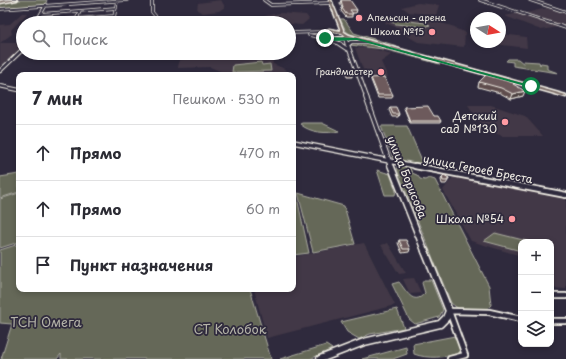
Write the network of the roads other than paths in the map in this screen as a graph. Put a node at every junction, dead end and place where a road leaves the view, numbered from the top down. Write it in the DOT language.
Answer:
graph roads {
  1 [pos="16,0"];
  2 [pos="127,0"];
  3 [pos="152,0"];
  4 [pos="264,0"];
  5 [pos="480,0"];
  6 [pos="530,0"];
  7 [pos="117,1"];
  8 [pos="0,2"];
  9 [pos="331,2"];
  10 [pos="46,6"];
  11 [pos="116,8"];
  12 [pos="0,9"];
  13 [pos="80,11"];
  14 [pos="566,12"];
  15 [pos="41,14"];
  16 [pos="78,16"];
  17 [pos="114,16"];
  18 [pos="155,16"];
  19 [pos="339,23"];
  20 [pos="566,28"];
  21 [pos="329,30"];
  22 [pos="324,32"];
  23 [pos="299,33"];
  24 [pos="343,33"];
  25 [pos="345,38"];
  26 [pos="328,39"];
  27 [pos="357,39"];
  28 [pos="369,42"];
  29 [pos="348,48"];
  30 [pos="16,56"];
  31 [pos="0,71"];
  32 [pos="0,86"];
  33 [pos="16,89"];
  34 [pos="566,96"];
  35 [pos="296,143"];
  36 [pos="390,160"];
  37 [pos="566,195"];
  38 [pos="554,296"];
  39 [pos="566,296"];
  40 [pos="449,311"];
  41 [pos="518,318"];
  42 [pos="554,321"];
  43 [pos="566,322"];
  44 [pos="320,359"];
  45 [pos="450,359"];
  1 -- 8 [label="main road"];
  2 -- 7 [label="street"];
  3 -- 18 [label="street"];
  4 -- 9 [label="street"];
  5 -- 20 [label="street"];
  6 -- 14 [label="street"];
  7 -- 10 [label="street"];
  7 -- 11 [label="street"];
  9 -- 19 [label="main road"];
  10 -- 12 [label="street"];
  10 -- 15 [label="street"];
  11 -- 13 [label="street"];
  11 -- 17 [label="street"];
  13 -- 15 [label="street"];
  13 -- 16 [label="street"];
  19 -- 21 [label="main road"];
  19 -- 24 [label="main road"];
  21 -- 22 [label="main road"];
  21 -- 24 [label="main road"];
  22 -- 23 [label="street"];
  22 -- 26 [label="main road"];
  23 -- 26 [label="street"];
  24 -- 25 [label="main road"];
  24 -- 27 [label="main road"];
  25 -- 26 [label="main road"];
  25 -- 27 [label="main road"];
  25 -- 29 [label="main road, улица Борисова"];
  26 -- 29 [label="main road"];
  27 -- 28 [label="main road"];
  28 -- 29 [label="main road"];
  28 -- 34 [label="main road"];
  29 -- 36 [label="main road, улица Борисова"];
  30 -- 31 [label="street"];
  32 -- 33 [label="street"];
  35 -- 36 [label="street, улица Героев Бреста"];
  36 -- 37 [label="street, улица Героев Бреста"];
  36 -- 40 [label="main road, улица Борисова"];
  38 -- 39 [label="street"];
  40 -- 41 [label="street"];
  40 -- 44 [label="main road"];
  40 -- 45 [label="street"];
  42 -- 43 [label="street"];
}
